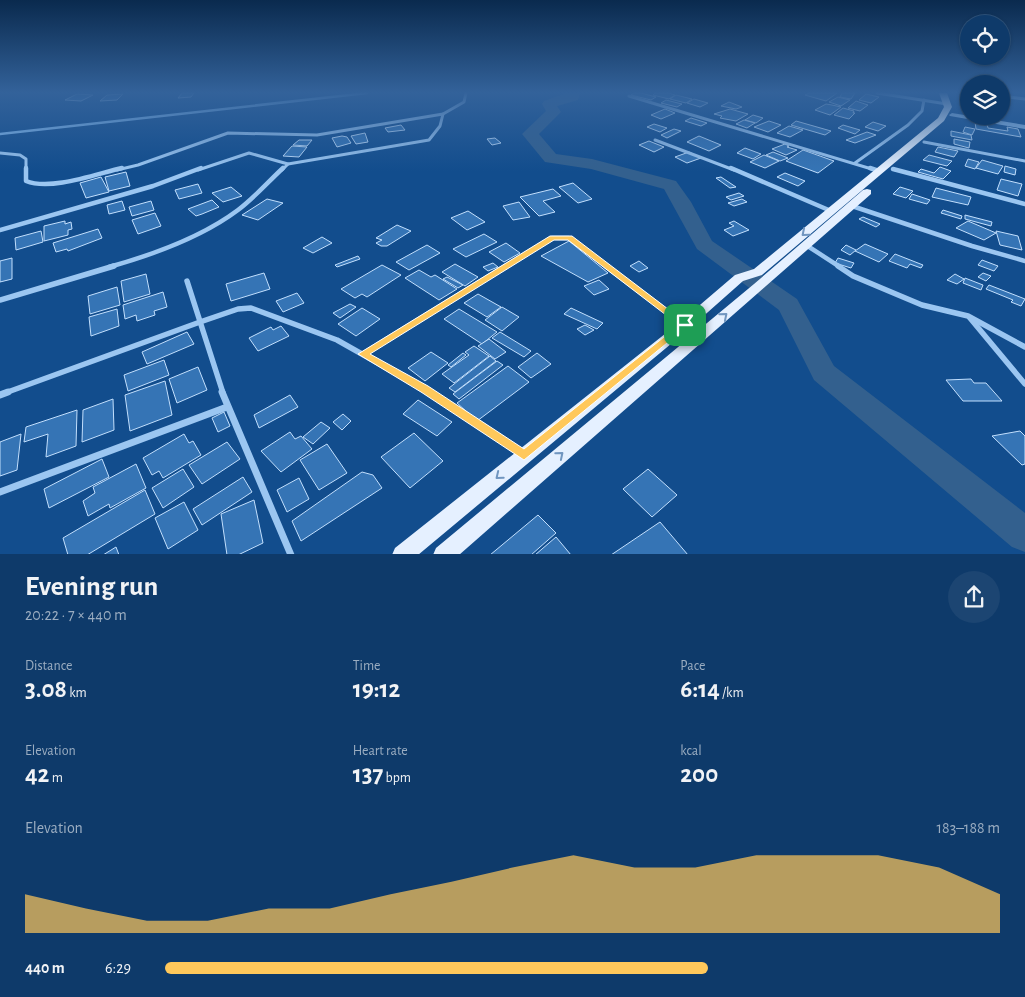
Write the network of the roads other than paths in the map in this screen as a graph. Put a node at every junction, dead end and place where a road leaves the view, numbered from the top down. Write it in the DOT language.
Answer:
graph roads {
  1 [pos="414,119"];
  2 [pos="442,119"];
  3 [pos="706,119"];
  4 [pos="914,119"];
  5 [pos="941,119"];
  6 [pos="948,119"];
  7 [pos="975,119"];
  8 [pos="1025,127"];
  9 [pos="655,140"];
  10 [pos="924,142"];
  11 [pos="0,153"];
  12 [pos="1025,160"];
  13 [pos="855,163"];
  14 [pos="288,164"];
  15 [pos="893,169"];
  16 [pos="879,172"];
  17 [pos="1025,204"];
  18 [pos="852,206"];
  19 [pos="831,211"];
  20 [pos="0,230"];
  21 [pos="806,245"];
  22 [pos="1025,261"];
  23 [pos="187,281"];
  24 [pos="0,300"];
  25 [pos="968,316"];
  26 [pos="200,322"];
  27 [pos="685,325"];
  28 [pos="1025,348"];
  29 [pos="363,354"];
  30 [pos="1025,384"];
  31 [pos="0,395"];
  32 [pos="227,407"];
  33 [pos="524,455"];
  34 [pos="0,492"];
  35 [pos="291,554"];
  36 [pos="402,554"];
  37 [pos="443,554"];
  1 -- 11 [label="street"];
  2 -- 14 [label="street"];
  3 -- 13 [label="street"];
  4 -- 13 [label="street"];
  5 -- 16 [label="main road"];
  6 -- 10 [label="main road"];
  7 -- 8 [label="street"];
  9 -- 19 [label="street"];
  10 -- 12 [label="street"];
  10 -- 15 [label="main road"];
  13 -- 16 [label="street"];
  14 -- 20 [label="street"];
  14 -- 24 [label="street"];
  15 -- 17 [label="street"];
  15 -- 18 [label="main road"];
  16 -- 19 [label="main road"];
  18 -- 21 [label="main road"];
  18 -- 22 [label="street"];
  19 -- 27 [label="main road, one-way"];
  21 -- 25 [label="street"];
  37 -- 21 [label="main road, one-way"];
  23 -- 26 [label="street"];
  25 -- 28 [label="street"];
  25 -- 30 [label="street"];
  26 -- 29 [label="street"];
  26 -- 31 [label="street"];
  26 -- 32 [label="street"];
  27 -- 29 [label="street"];
  27 -- 33 [label="main road"];
  29 -- 33 [label="street"];
  32 -- 34 [label="street"];
  32 -- 35 [label="street"];
  33 -- 36 [label="main road, one-way"];
}
